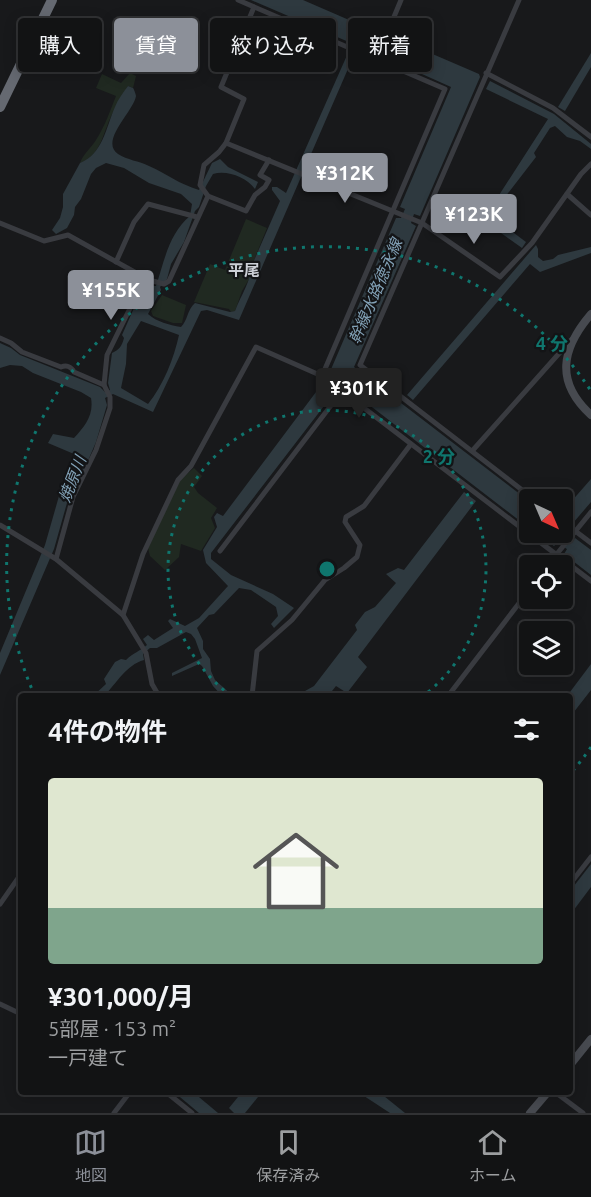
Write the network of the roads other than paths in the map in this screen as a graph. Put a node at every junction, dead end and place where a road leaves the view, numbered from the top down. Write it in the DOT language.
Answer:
graph roads {
  1 [pos="52,0"];
  2 [pos="238,0"];
  3 [pos="401,0"];
  4 [pos="519,0"];
  5 [pos="254,7"];
  6 [pos="393,18"];
  7 [pos="348,48"];
  8 [pos="405,72"];
  9 [pos="486,73"];
  10 [pos="0,107"];
  11 [pos="591,136"];
  12 [pos="226,143"];
  13 [pos="269,160"];
  14 [pos="591,164"];
  15 [pos="207,194"];
  16 [pos="567,194"];
  17 [pos="396,212"];
  18 [pos="591,215"];
  19 [pos="197,217"];
  20 [pos="420,222"];
  21 [pos="0,223"];
  22 [pos="116,262"];
  23 [pos="149,280"];
  24 [pos="591,314"];
  25 [pos="0,338"];
  26 [pos="571,340"];
  27 [pos="322,376"];
  28 [pos="106,387"];
  29 [pos="342,391"];
  30 [pos="591,415"];
  31 [pos="411,444"];
  32 [pos="473,450"];
  33 [pos="521,489"];
  34 [pos="591,512"];
  35 [pos="0,525"];
  36 [pos="574,531"];
  37 [pos="591,543"];
  38 [pos="220,551"];
  39 [pos="556,554"];
  40 [pos="56,559"];
  41 [pos="591,580"];
  42 [pos="519,603"];
  43 [pos="123,615"];
  44 [pos="157,693"];
  45 [pos="252,693"];
  46 [pos="450,693"];
  47 [pos="591,857"];
  48 [pos="18,878"];
  49 [pos="573,880"];
  50 [pos="0,904"];
  51 [pos="0,1004"];
  52 [pos="18,1013"];
  53 [pos="591,1039"];
  54 [pos="573,1061"];
  55 [pos="128,1095"];
  56 [pos="170,1095"];
  57 [pos="545,1095"];
  58 [pos="559,1095"];
  59 [pos="114,1113"];
  60 [pos="192,1113"];
  61 [pos="530,1113"];
  62 [pos="583,1113"];
  1 -- 10 [label="highway"];
  2 -- 5 [label="street"];
  3 -- 6 [label="street"];
  4 -- 9 [label="street"];
  5 -- 7 [label="street"];
  5 -- 12 [label="street"];
  8 -- 17 [label="street"];
  9 -- 11 [label="street"];
  9 -- 20 [label="street"];
  12 -- 13 [label="street"];
  12 -- 15 [label="street"];
  13 -- 15 [label="street"];
  13 -- 17 [label="street"];
  14 -- 16 [label="street"];
  15 -- 19 [label="street"];
  16 -- 18 [label="street"];
  16 -- 20 [label="street"];
  17 -- 20 [label="street"];
  17 -- 27 [label="street"];
  19 -- 22 [label="street"];
  19 -- 23 [label="street"];
  20 -- 32 [label="street"];
  21 -- 22 [label="street"];
  22 -- 23 [label="street"];
  23 -- 28 [label="street"];
  24 -- 26 [label="street"];
  25 -- 28 [label="street"];
  26 -- 30 [label="street"];
  26 -- 32 [label="street"];
  27 -- 29 [label="street"];
  27 -- 43 [label="street"];
  28 -- 40 [label="street"];
  29 -- 31 [label="street"];
  29 -- 38 [label="street"];
  31 -- 39 [label="street"];
  31 -- 45 [label="street"];
  32 -- 33 [label="street"];
  34 -- 36 [label="street"];
  35 -- 40 [label="street"];
  36 -- 37 [label="street"];
  36 -- 39 [label="street"];
  39 -- 41 [label="street"];
  40 -- 43 [label="street"];
  42 -- 46 [label="street"];
  43 -- 44 [label="street"];
  47 -- 49 [label="street"];
  48 -- 50 [label="street"];
  51 -- 52 [label="street"];
  53 -- 54 [label="street"];
  55 -- 59 [label="street"];
  56 -- 60 [label="street"];
  57 -- 61 [label="street"];
  58 -- 62 [label="street"];
}
